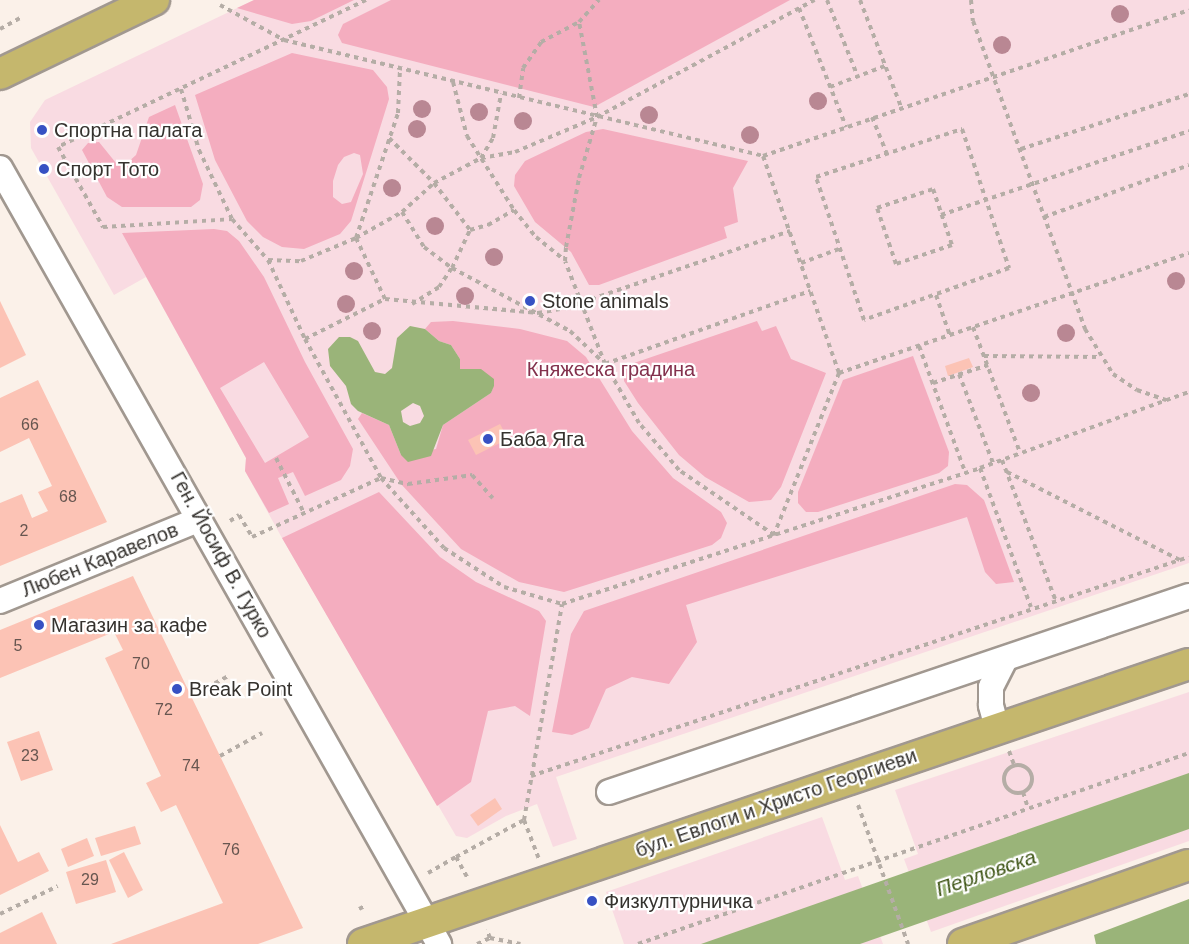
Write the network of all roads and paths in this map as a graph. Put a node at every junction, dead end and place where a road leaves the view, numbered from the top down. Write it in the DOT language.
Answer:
graph roads {
  1 [pos="154,0"];
  2 [pos="366,0"];
  3 [pos="599,0"];
  4 [pos="812,0"];
  5 [pos="827,0"];
  6 [pos="860,0"];
  7 [pos="971,0"];
  8 [pos="220,5"];
  9 [pos="799,8"];
  10 [pos="1189,10"];
  11 [pos="22,17"];
  12 [pos="579,22"];
  13 [pos="0,29"];
  14 [pos="284,40"];
  15 [pos="885,66"];
  16 [pos="400,69"];
  17 [pos="0,74"];
  18 [pos="992,75"];
  19 [pos="858,77"];
  20 [pos="453,82"];
  21 [pos="830,87"];
  22 [pos="181,89"];
  23 [pos="501,94"];
  24 [pos="1189,94"];
  25 [pos="519,98"];
  26 [pos="901,107"];
  27 [pos="597,117"];
  28 [pos="872,117"];
  29 [pos="846,127"];
  30 [pos="1189,131"];
  31 [pos="389,138"];
  32 [pos="1021,149"];
  33 [pos="886,154"];
  34 [pos="763,156"];
  35 [pos="481,158"];
  36 [pos="1189,165"];
  37 [pos="0,168"];
  38 [pos="434,183"];
  39 [pos="1033,184"];
  40 [pos="986,200"];
  41 [pos="514,210"];
  42 [pos="402,212"];
  43 [pos="941,215"];
  44 [pos="1044,217"];
  45 [pos="232,219"];
  46 [pos="470,230"];
  47 [pos="789,231"];
  48 [pos="356,238"];
  49 [pos="839,249"];
  50 [pos="1189,253"];
  51 [pos="268,260"];
  52 [pos="565,261"];
  53 [pos="800,263"];
  54 [pos="452,268"];
  55 [pos="810,291"];
  56 [pos="1072,293"];
  57 [pos="936,295"];
  58 [pos="386,299"];
  59 [pos="412,304"];
  60 [pos="581,305"];
  61 [pos="538,313"];
  62 [pos="974,327"];
  63 [pos="950,336"];
  64 [pos="305,339"];
  65 [pos="919,346"];
  66 [pos="984,356"];
  67 [pos="1099,357"];
  68 [pos="605,364"];
  69 [pos="988,365"];
  70 [pos="839,373"];
  71 [pos="959,374"];
  72 [pos="933,383"];
  73 [pos="1189,392"];
  74 [pos="1166,400"];
  75 [pos="1020,453"];
  76 [pos="276,458"];
  77 [pos="1002,460"];
  78 [pos="993,463"];
  79 [pos="980,468"];
  80 [pos="965,472"];
  81 [pos="1007,472"];
  82 [pos="381,478"];
  83 [pos="493,498"];
  84 [pos="304,513"];
  85 [pos="200,519"];
  86 [pos="230,521"];
  87 [pos="774,534"];
  88 [pos="1189,557"];
  89 [pos="1181,560"];
  90 [pos="1189,596"];
  91 [pos="1055,599"];
  92 [pos="0,601"];
  93 [pos="562,604"];
  94 [pos="1031,607"];
  95 [pos="1005,659"];
  96 [pos="1189,664"];
  97 [pos="230,675"];
  98 [pos="191,696"];
  99 [pos="262,734"];
  100 [pos="1003,738"];
  101 [pos="1189,753"];
  102 [pos="220,756"];
  103 [pos="1014,765"];
  104 [pos="531,776"];
  105 [pos="849,778"];
  106 [pos="609,792"];
  107 [pos="1023,792"];
  108 [pos="1028,808"];
  109 [pos="524,820"];
  110 [pos="456,858"];
  111 [pos="539,860"];
  112 [pos="878,860"];
  113 [pos="1189,865"];
  114 [pos="428,873"];
  115 [pos="472,885"];
  116 [pos="58,886"];
  117 [pos="365,906"];
  118 [pos="359,909"];
  119 [pos="0,914"];
  120 [pos="486,926"];
  121 [pos="435,936"];
  122 [pos="490,938"];
  123 [pos="907,943"];
  124 [pos="363,944"];
  125 [pos="477,944"];
  126 [pos="520,944"];
  127 [pos="638,944"];
  128 [pos="963,944"];
  1 -- 17 [label="main road"];
  2 -- 14 [label="path"];
  3 -- 12 [label="path"];
  4 -- 9 [label="path"];
  5 -- 19 [label="path"];
  6 -- 15 [label="path"];
  7 -- 18 [label="path"];
  8 -- 14 [label="path"];
  9 -- 21 [label="path"];
  9 -- 27 [label="path"];
  10 -- 18 [label="path"];
  11 -- 13 [label="path"];
  12 -- 25 [label="path"];
  12 -- 27 [label="path"];
  14 -- 16 [label="path"];
  14 -- 22 [label="path"];
  15 -- 19 [label="path"];
  15 -- 26 [label="path"];
  16 -- 20 [label="path"];
  16 -- 31 [label="path"];
  18 -- 26 [label="path"];
  18 -- 32 [label="path"];
  19 -- 21 [label="path"];
  20 -- 23 [label="path"];
  20 -- 35 [label="path"];
  21 -- 29 [label="path"];
  22 -- 45 [label="path"];
  22 -- 45 [label="path"];
  23 -- 25 [label="path"];
  23 -- 35 [label="path"];
  24 -- 32 [label="path"];
  25 -- 27 [label="path"];
  26 -- 28 [label="path"];
  27 -- 34 [label="path"];
  27 -- 35 [label="path"];
  27 -- 52 [label="path"];
  28 -- 29 [label="path"];
  28 -- 33 [label="path"];
  29 -- 34 [label="path"];
  30 -- 39 [label="path"];
  31 -- 38 [label="path"];
  31 -- 48 [label="path"];
  32 -- 39 [label="path"];
  33 -- 40 [label="path"];
  33 -- 49 [label="path"];
  34 -- 47 [label="path"];
  35 -- 38 [label="path"];
  35 -- 41 [label="path"];
  36 -- 44 [label="path"];
  37 -- 85 [label="street, Ген. Йосиф В. Гурко"];
  38 -- 42 [label="path"];
  38 -- 46 [label="path"];
  39 -- 40 [label="path"];
  39 -- 44 [label="path"];
  40 -- 43 [label="path"];
  40 -- 57 [label="path"];
  41 -- 46 [label="path"];
  41 -- 52 [label="path"];
  42 -- 48 [label="path"];
  42 -- 54 [label="path"];
  43 -- 43 [label="path"];
  44 -- 56 [label="path"];
  45 -- 51 [label="path"];
  46 -- 54 [label="path"];
  47 -- 53 [label="path"];
  47 -- 60 [label="path"];
  48 -- 51 [label="path"];
  48 -- 58 [label="path"];
  49 -- 53 [label="path"];
  49 -- 57 [label="path"];
  50 -- 56 [label="path"];
  51 -- 64 [label="path"];
  52 -- 60 [label="path"];
  53 -- 55 [label="path"];
  54 -- 59 [label="path"];
  54 -- 61 [label="path"];
  55 -- 68 [label="path"];
  55 -- 70 [label="path"];
  56 -- 62 [label="path"];
  56 -- 67 [label="path"];
  57 -- 63 [label="path"];
  58 -- 59 [label="path"];
  58 -- 64 [label="path"];
  59 -- 61 [label="path"];
  60 -- 61 [label="path"];
  60 -- 68 [label="path"];
  61 -- 68 [label="path"];
  62 -- 63 [label="path"];
  62 -- 66 [label="path"];
  63 -- 65 [label="path"];
  64 -- 82 [label="path"];
  65 -- 70 [label="path"];
  65 -- 72 [label="path"];
  66 -- 67 [label="path"];
  66 -- 69 [label="path"];
  67 -- 74 [label="path"];
  68 -- 87 [label="path"];
  69 -- 71 [label="path"];
  69 -- 75 [label="path"];
  70 -- 87 [label="path"];
  71 -- 72 [label="path"];
  71 -- 78 [label="path"];
  72 -- 80 [label="path"];
  73 -- 74 [label="path"];
  74 -- 75 [label="path"];
  75 -- 77 [label="path"];
  76 -- 84 [label="path"];
  77 -- 78 [label="path"];
  77 -- 81 [label="path"];
  78 -- 79 [label="path"];
  79 -- 80 [label="path"];
  79 -- 94 [label="path"];
  80 -- 87 [label="path"];
  81 -- 89 [label="path"];
  81 -- 91 [label="path"];
  82 -- 83 [label="path"];
  82 -- 84 [label="path"];
  82 -- 93 [label="path"];
  84 -- 86 [label="path"];
  85 -- 92 [label="street, Любен Каравелов"];
  85 -- 121 [label="street, Ген. Йосиф В. Гурко"];
  87 -- 93 [label="path"];
  88 -- 89 [label="path"];
  89 -- 91 [label="path"];
  90 -- 95 [label="street"];
  91 -- 94 [label="path"];
  93 -- 104 [label="path"];
  94 -- 104 [label="path"];
  95 -- 100 [label="street"];
  95 -- 106 [label="street"];
  96 -- 100 [label="main road, бул. Евлоги и Христо Георгиеви"];
  97 -- 98 [label="path"];
  99 -- 102 [label="path"];
  100 -- 103 [label="path"];
  100 -- 105 [label="main road, бул. Евлоги и Христо Георгиеви"];
  101 -- 108 [label="path"];
  103 -- 107 [label="path"];
  103 -- 107 [label="path"];
  104 -- 109 [label="path"];
  105 -- 112 [label="path"];
  105 -- 121 [label="main road, бул. Евлоги и Христо Георгиеви"];
  107 -- 108 [label="path"];
  108 -- 112 [label="path"];
  109 -- 110 [label="path"];
  109 -- 111 [label="path"];
  110 -- 114 [label="path"];
  110 -- 115 [label="path"];
  112 -- 123 [label="path"];
  112 -- 127 [label="path"];
  113 -- 128 [label="main road"];
  116 -- 119 [label="path"];
  117 -- 118 [label="path"];
  120 -- 122 [label="path"];
  121 -- 124 [label="main road, бул. Евлоги и Христо Георгиеви"];
  122 -- 125 [label="path"];
  122 -- 126 [label="path"];
}
